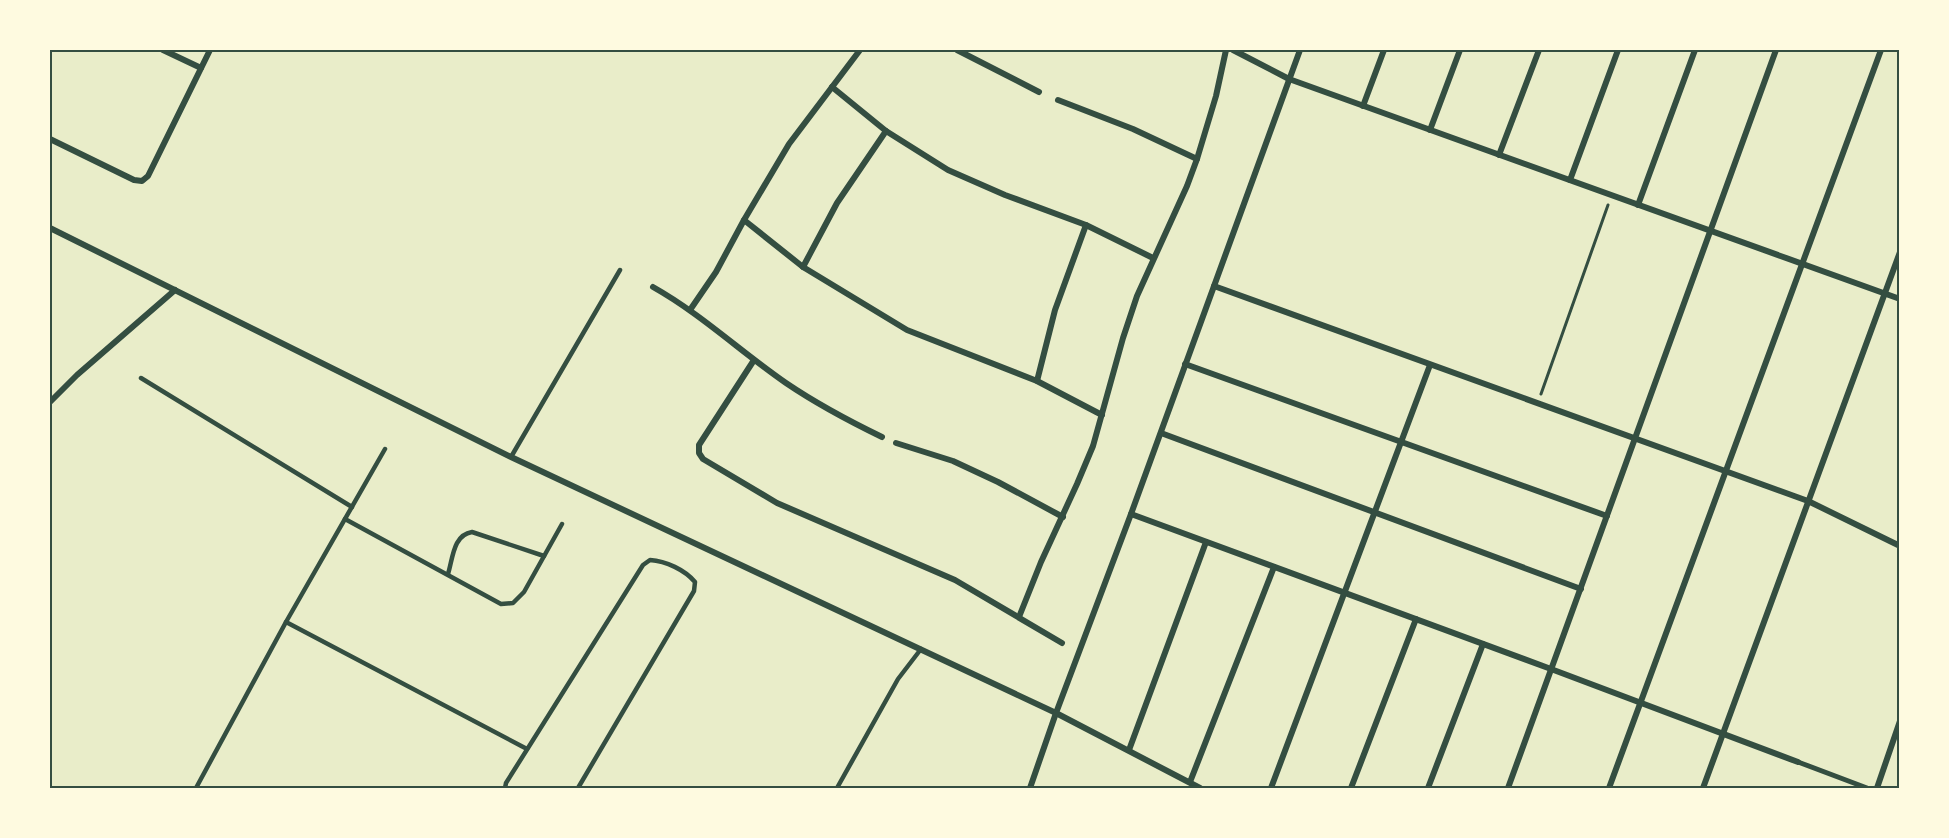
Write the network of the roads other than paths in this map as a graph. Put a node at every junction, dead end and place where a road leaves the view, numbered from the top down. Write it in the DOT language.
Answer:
graph roads {
  1 [pos="163,50"];
  2 [pos="210,50"];
  3 [pos="860,50"];
  4 [pos="957,50"];
  5 [pos="1226,50"];
  6 [pos="1233,50"];
  7 [pos="1300,50"];
  8 [pos="1384,50"];
  9 [pos="1460,50"];
  10 [pos="1539,50"];
  11 [pos="1618,50"];
  12 [pos="1695,50"];
  13 [pos="1776,50"];
  14 [pos="1881,50"];
  15 [pos="201,68"];
  16 [pos="1289,79"];
  17 [pos="832,87"];
  18 [pos="1039,92"];
  19 [pos="1058,100"];
  20 [pos="1364,106"];
  21 [pos="1430,130"];
  22 [pos="886,131"];
  23 [pos="50,139"];
  24 [pos="1499,155"];
  25 [pos="1197,159"];
  26 [pos="1570,180"];
  27 [pos="1638,205"];
  28 [pos="744,220"];
  29 [pos="1086,225"];
  30 [pos="50,228"];
  31 [pos="1710,231"];
  32 [pos="1899,252"];
  33 [pos="1153,258"];
  34 [pos="1801,264"];
  35 [pos="803,267"];
  36 [pos="620,270"];
  37 [pos="1214,286"];
  38 [pos="653,287"];
  39 [pos="175,290"];
  40 [pos="1884,294"];
  41 [pos="1899,299"];
  42 [pos="690,310"];
  43 [pos="754,360"];
  44 [pos="1185,364"];
  45 [pos="1430,365"];
  46 [pos="141,378"];
  47 [pos="1037,381"];
  48 [pos="50,402"];
  49 [pos="1102,415"];
  50 [pos="1161,433"];
  51 [pos="882,437"];
  52 [pos="1634,440"];
  53 [pos="1401,441"];
  54 [pos="896,443"];
  55 [pos="385,449"];
  56 [pos="511,457"];
  57 [pos="1725,472"];
  58 [pos="1808,501"];
  59 [pos="352,507"];
  60 [pos="1375,512"];
  61 [pos="1131,514"];
  62 [pos="1607,516"];
  63 [pos="1062,517"];
  64 [pos="345,519"];
  65 [pos="562,524"];
  66 [pos="1206,542"];
  67 [pos="1899,546"];
  68 [pos="544,556"];
  69 [pos="1274,567"];
  70 [pos="448,574"];
  71 [pos="1581,589"];
  72 [pos="1346,593"];
  73 [pos="1019,617"];
  74 [pos="1416,619"];
  75 [pos="286,622"];
  76 [pos="1062,643"];
  77 [pos="1483,644"];
  78 [pos="921,649"];
  79 [pos="1551,669"];
  80 [pos="1641,703"];
  81 [pos="1056,713"];
  82 [pos="1899,721"];
  83 [pos="1723,734"];
  84 [pos="527,748"];
  85 [pos="1129,750"];
  86 [pos="1798,762"];
  87 [pos="1190,782"];
  88 [pos="196,789"];
  89 [pos="505,789"];
  90 [pos="578,789"];
  91 [pos="837,789"];
  92 [pos="1030,789"];
  93 [pos="1200,789"];
  94 [pos="1271,789"];
  95 [pos="1351,789"];
  96 [pos="1428,789"];
  97 [pos="1508,789"];
  98 [pos="1609,789"];
  99 [pos="1703,789"];
  100 [pos="1867,789"];
  101 [pos="1877,789"];
  1 -- 15 [label="street"];
  2 -- 15 [label="street"];
  3 -- 17 [label="street"];
  4 -- 18 [label="street"];
  5 -- 25 [label="street"];
  6 -- 16 [label="street"];
  7 -- 16 [label="street"];
  8 -- 20 [label="street"];
  9 -- 21 [label="street"];
  10 -- 24 [label="street"];
  11 -- 26 [label="street"];
  12 -- 27 [label="street"];
  13 -- 31 [label="street"];
  14 -- 34 [label="street"];
  15 -- 23 [label="street"];
  16 -- 20 [label="street"];
  16 -- 37 [label="street"];
  17 -- 22 [label="street"];
  17 -- 28 [label="street"];
  19 -- 25 [label="street"];
  20 -- 21 [label="street"];
  21 -- 24 [label="street"];
  22 -- 29 [label="street"];
  22 -- 35 [label="street"];
  24 -- 26 [label="street"];
  25 -- 33 [label="street"];
  26 -- 27 [label="street"];
  27 -- 31 [label="street"];
  28 -- 35 [label="street"];
  28 -- 42 [label="street"];
  29 -- 33 [label="street"];
  29 -- 47 [label="street"];
  30 -- 39 [label="street"];
  31 -- 34 [label="street"];
  31 -- 52 [label="street"];
  32 -- 40 [label="street"];
  33 -- 49 [label="street"];
  34 -- 40 [label="street"];
  34 -- 57 [label="street"];
  35 -- 47 [label="street"];
  36 -- 56 [label="lane"];
  37 -- 44 [label="street"];
  37 -- 45 [label="street"];
  38 -- 42 [label="street"];
  39 -- 48 [label="street"];
  39 -- 56 [label="street"];
  40 -- 41 [label="street"];
  40 -- 58 [label="street"];
  42 -- 43 [label="street"];
  43 -- 51 [label="street"];
  43 -- 73 [label="street"];
  44 -- 50 [label="street"];
  44 -- 53 [label="street"];
  45 -- 52 [label="street"];
  45 -- 53 [label="street"];
  46 -- 59 [label="lane"];
  47 -- 49 [label="street"];
  49 -- 63 [label="street"];
  50 -- 60 [label="street"];
  50 -- 61 [label="street"];
  52 -- 57 [label="street"];
  52 -- 62 [label="street"];
  53 -- 60 [label="street"];
  53 -- 62 [label="street"];
  54 -- 63 [label="street"];
  55 -- 59 [label="lane"];
  56 -- 78 [label="street"];
  57 -- 58 [label="street"];
  57 -- 80 [label="street"];
  58 -- 67 [label="street"];
  58 -- 83 [label="street"];
  59 -- 64 [label="lane"];
  60 -- 71 [label="street"];
  60 -- 72 [label="street"];
  61 -- 66 [label="street"];
  61 -- 81 [label="street"];
  62 -- 71 [label="street"];
  63 -- 73 [label="street"];
  64 -- 70 [label="lane"];
  64 -- 75 [label="lane"];
  65 -- 68 [label="lane"];
  66 -- 69 [label="street"];
  66 -- 85 [label="street"];
  68 -- 70 [label="lane"];
  68 -- 70 [label="lane"];
  69 -- 72 [label="street"];
  69 -- 87 [label="street"];
  71 -- 79 [label="street"];
  72 -- 74 [label="street"];
  72 -- 94 [label="street"];
  73 -- 76 [label="street"];
  74 -- 77 [label="street"];
  74 -- 95 [label="street"];
  75 -- 84 [label="lane"];
  75 -- 88 [label="lane"];
  77 -- 79 [label="street"];
  77 -- 96 [label="street"];
  78 -- 81 [label="street"];
  78 -- 91 [label="lane"];
  79 -- 80 [label="street"];
  79 -- 97 [label="street"];
  80 -- 83 [label="street"];
  80 -- 98 [label="street"];
  81 -- 85 [label="street"];
  81 -- 92 [label="street"];
  82 -- 101 [label="street"];
  83 -- 86 [label="street"];
  83 -- 99 [label="street"];
  84 -- 89 [label="lane"];
  84 -- 90 [label="lane"];
  85 -- 87 [label="street"];
  86 -- 100 [label="street"];
  87 -- 93 [label="street"];
}
